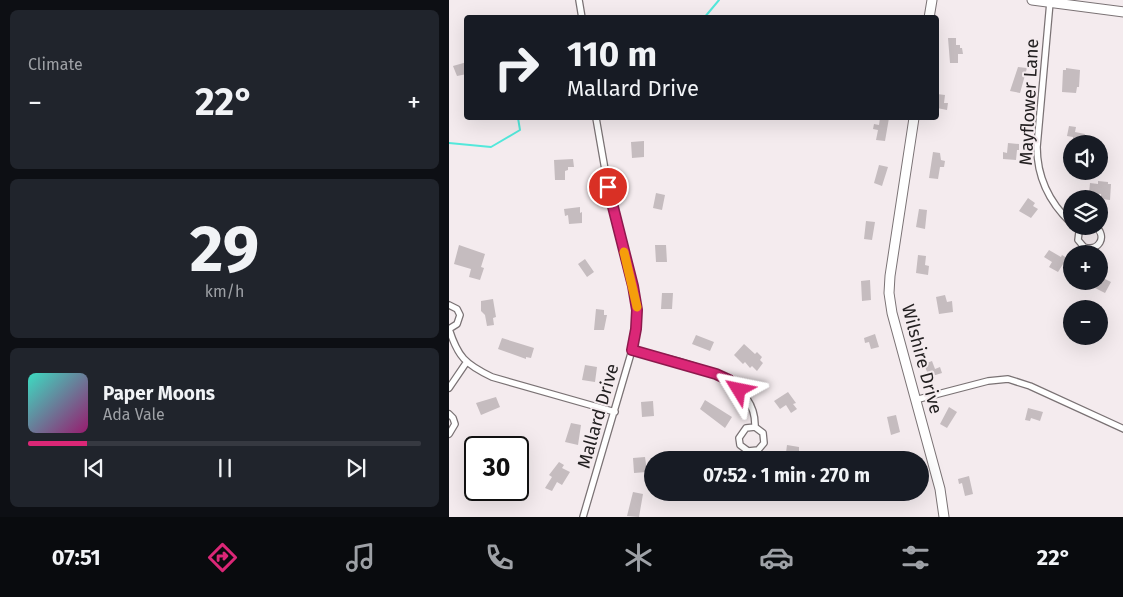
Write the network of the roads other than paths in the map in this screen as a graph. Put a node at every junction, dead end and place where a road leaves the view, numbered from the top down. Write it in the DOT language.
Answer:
graph roads {
  1 [pos="579,0"];
  2 [pos="932,0"];
  3 [pos="1032,0"];
  4 [pos="1050,2"];
  5 [pos="1123,12"];
  6 [pos="582,15"];
  7 [pos="930,15"];
  8 [pos="596,120"];
  9 [pos="914,120"];
  10 [pos="1063,213"];
  11 [pos="1078,235"];
  12 [pos="1101,235"];
  13 [pos="449,305"];
  14 [pos="632,350"];
  15 [pos="466,363"];
  16 [pos="449,388"];
  17 [pos="915,400"];
  18 [pos="615,412"];
  19 [pos="449,414"];
  20 [pos="755,427"];
  21 [pos="1123,429"];
  22 [pos="449,434"];
  23 [pos="583,517"];
  24 [pos="944,517"];
  1 -- 6 [label="street"];
  2 -- 7 [label="street"];
  3 -- 4 [label="street"];
  4 -- 5 [label="street"];
  4 -- 10 [label="street, Mayflower Lane"];
  8 -- 14 [label="street, Mallard Drive"];
  9 -- 17 [label="street, Wilshire Drive"];
  11 -- 12 [label="street"];
  13 -- 15 [label="street"];
  14 -- 18 [label="street, Mallard Drive"];
  14 -- 20 [label="street"];
  15 -- 16 [label="street"];
  15 -- 18 [label="street"];
  17 -- 21 [label="street"];
  17 -- 24 [label="street, Wilshire Drive"];
  18 -- 23 [label="street, Mallard Drive"];
  19 -- 22 [label="street"];
  20 -- 20 [label="street"];
}
